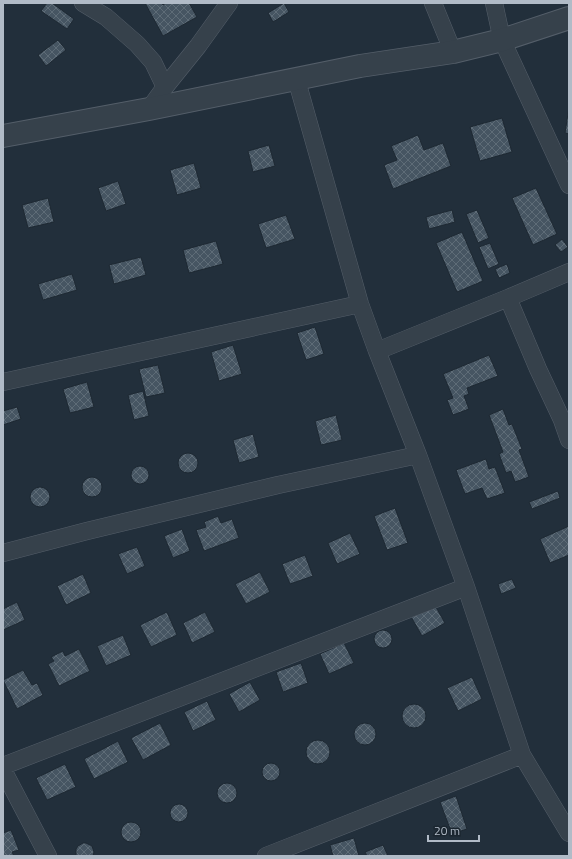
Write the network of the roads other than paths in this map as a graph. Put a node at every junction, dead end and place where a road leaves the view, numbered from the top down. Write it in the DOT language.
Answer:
graph roads {
  1 [pos="83,3"];
  2 [pos="229,3"];
  3 [pos="433,3"];
  4 [pos="494,3"];
  5 [pos="569,18"];
  6 [pos="502,40"];
  7 [pos="453,52"];
  8 [pos="296,78"];
  9 [pos="165,87"];
  10 [pos="149,109"];
  11 [pos="3,136"];
  12 [pos="569,185"];
  13 [pos="569,272"];
  14 [pos="508,298"];
  15 [pos="360,304"];
  16 [pos="377,351"];
  17 [pos="3,382"];
  18 [pos="569,440"];
  19 [pos="418,455"];
  20 [pos="3,553"];
  21 [pos="466,587"];
  22 [pos="522,755"];
  23 [pos="3,766"];
  24 [pos="3,770"];
  25 [pos="569,834"];
  26 [pos="48,856"];
  27 [pos="266,856"];
  1 -- 9 [label="street"];
  2 -- 9 [label="street"];
  3 -- 7 [label="street"];
  4 -- 6 [label="street"];
  5 -- 6 [label="street"];
  6 -- 7 [label="street"];
  6 -- 12 [label="street"];
  7 -- 8 [label="street"];
  8 -- 10 [label="street"];
  8 -- 15 [label="street"];
  9 -- 10 [label="street"];
  10 -- 11 [label="street"];
  13 -- 14 [label="street"];
  14 -- 16 [label="street"];
  14 -- 18 [label="street"];
  15 -- 16 [label="street"];
  15 -- 17 [label="street"];
  16 -- 19 [label="street"];
  19 -- 20 [label="street"];
  19 -- 21 [label="street"];
  21 -- 22 [label="street"];
  21 -- 23 [label="street"];
  22 -- 25 [label="street"];
  22 -- 27 [label="street"];
  24 -- 26 [label="street"];
}
